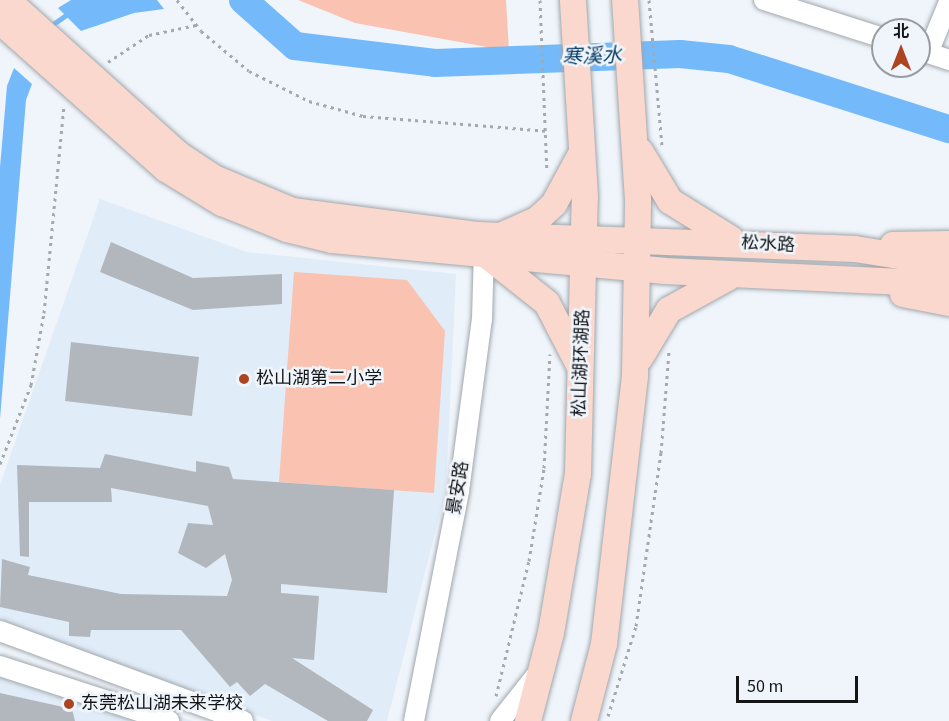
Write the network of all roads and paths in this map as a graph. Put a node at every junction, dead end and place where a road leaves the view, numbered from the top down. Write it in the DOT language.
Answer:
graph roads {
  1 [pos="177,0"];
  2 [pos="540,0"];
  3 [pos="764,0"];
  4 [pos="637,2"];
  5 [pos="949,2"];
  6 [pos="573,5"];
  7 [pos="800,6"];
  8 [pos="9,19"];
  9 [pos="196,25"];
  10 [pos="871,33"];
  11 [pos="931,37"];
  12 [pos="931,54"];
  13 [pos="949,60"];
  14 [pos="79,79"];
  15 [pos="646,103"];
  16 [pos="548,131"];
  17 [pos="635,135"];
  18 [pos="583,138"];
  19 [pos="546,180"];
  20 [pos="638,240"];
  21 [pos="492,244"];
  22 [pos="746,244"];
  23 [pos="949,244"];
  24 [pos="585,249"];
  25 [pos="855,249"];
  26 [pos="949,264"];
  27 [pos="638,267"];
  28 [pos="732,275"];
  29 [pos="850,282"];
  30 [pos="949,284"];
  31 [pos="949,303"];
  32 [pos="550,343"];
  33 [pos="669,346"];
  34 [pos="582,371"];
  35 [pos="635,376"];
  36 [pos="0,464"];
  37 [pos="0,631"];
  38 [pos="0,666"];
  39 [pos="542,669"];
  40 [pos="497,713"];
  41 [pos="169,721"];
  42 [pos="243,721"];
  43 [pos="414,721"];
  44 [pos="528,721"];
  45 [pos="584,721"];
  46 [pos="607,721"];
  1 -- 9 [label="path"];
  2 -- 16 [label="path"];
  3 -- 7 [label="street"];
  4 -- 15 [label="main road"];
  4 -- 15 [label="path"];
  5 -- 11 [label="street"];
  6 -- 18 [label="main road, 松山湖环湖路"];
  7 -- 10 [label="street"];
  8 -- 14 [label="main road"];
  9 -- 14 [label="path"];
  9 -- 16 [label="path"];
  12 -- 13 [label="street"];
  14 -- 21 [label="main road"];
  14 -- 36 [label="path"];
  15 -- 17 [label="main road"];
  16 -- 19 [label="path"];
  17 -- 20 [label="main road"];
  17 -- 22 [label="main road"];
  18 -- 21 [label="main road"];
  18 -- 24 [label="main road, 松山湖环湖路"];
  20 -- 22 [label="main road, 松水路"];
  20 -- 24 [label="main road, 松水路"];
  20 -- 27 [label="main road"];
  21 -- 24 [label="main road"];
  21 -- 34 [label="main road"];
  21 -- 43 [label="street, 景安路"];
  22 -- 25 [label="main road, 松水路"];
  23 -- 25 [label="main road"];
  24 -- 27 [label="main road, 松水路"];
  24 -- 34 [label="main road, 松山湖环湖路"];
  25 -- 26 [label="main road, 松水路"];
  27 -- 28 [label="main road, 松水路"];
  27 -- 35 [label="main road"];
  28 -- 29 [label="main road, 松水路"];
  28 -- 35 [label="main road"];
  29 -- 30 [label="main road, 松水路"];
  29 -- 31 [label="main road"];
  32 -- 40 [label="path"];
  33 -- 46 [label="path"];
  34 -- 39 [label="main road, 松山湖环湖路"];
  35 -- 45 [label="main road"];
  37 -- 42 [label="street"];
  38 -- 41 [label="street"];
  39 -- 40 [label="street"];
  39 -- 44 [label="main road, 松山湖环湖路"];
}
